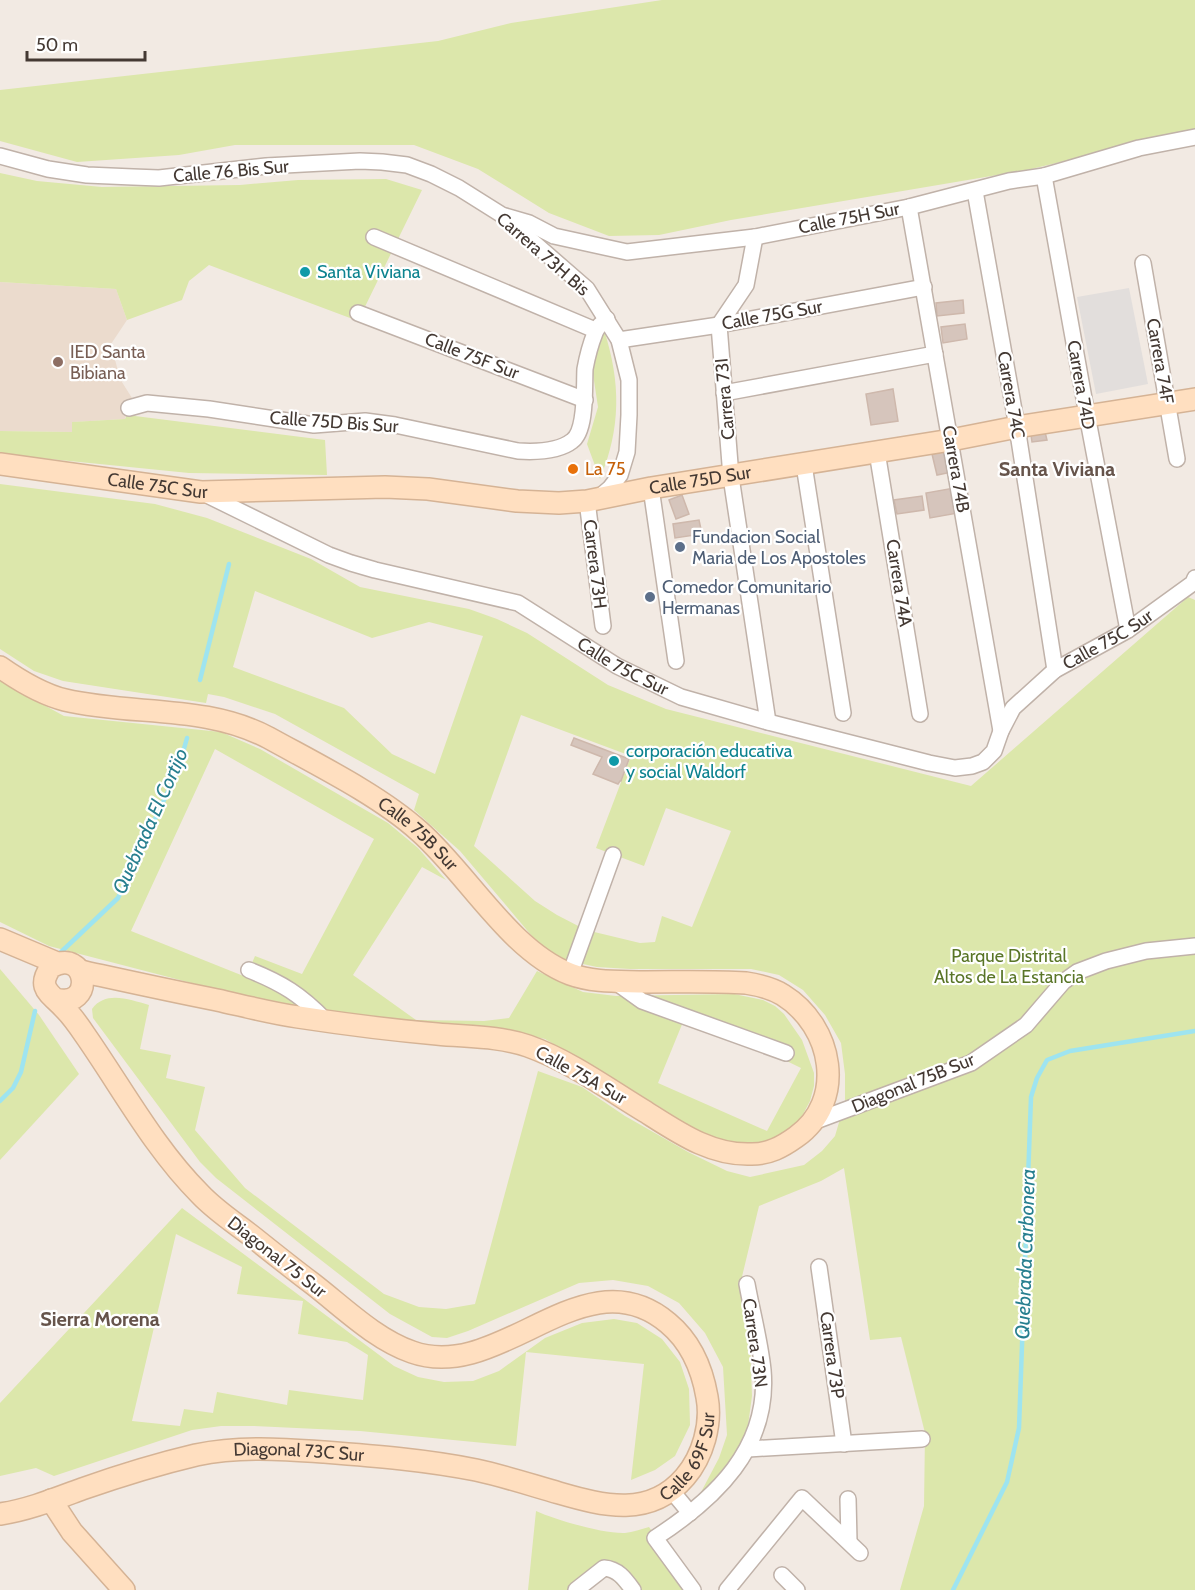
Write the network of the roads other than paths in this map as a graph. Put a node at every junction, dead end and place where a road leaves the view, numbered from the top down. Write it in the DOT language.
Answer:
graph roads {
  1 [pos="1195,137"];
  2 [pos="0,156"];
  3 [pos="1044,176"];
  4 [pos="459,188"];
  5 [pos="975,191"];
  6 [pos="909,207"];
  7 [pos="502,215"];
  8 [pos="374,237"];
  9 [pos="755,237"];
  10 [pos="1143,263"];
  11 [pos="924,287"];
  12 [pos="358,312"];
  13 [pos="607,319"];
  14 [pos="719,325"];
  15 [pos="595,330"];
  16 [pos="619,340"];
  17 [pos="935,354"];
  18 [pos="724,393"];
  19 [pos="1195,399"];
  20 [pos="585,400"];
  21 [pos="1167,403"];
  22 [pos="129,408"];
  23 [pos="1087,416"];
  24 [pos="1017,427"];
  25 [pos="951,440"];
  26 [pos="877,452"];
  27 [pos="1177,459"];
  28 [pos="0,464"];
  29 [pos="804,465"];
  30 [pos="731,477"];
  31 [pos="651,488"];
  32 [pos="201,492"];
  33 [pos="592,500"];
  34 [pos="1194,582"];
  35 [pos="603,626"];
  36 [pos="1128,630"];
  37 [pos="676,661"];
  38 [pos="0,667"];
  39 [pos="1055,670"];
  40 [pos="843,712"];
  41 [pos="920,714"];
  42 [pos="768,722"];
  43 [pos="1001,731"];
  44 [pos="613,855"];
  45 [pos="3,941"];
  46 [pos="1195,946"];
  47 [pos="249,970"];
  48 [pos="570,974"];
  49 [pos="614,981"];
  50 [pos="67,988"];
  51 [pos="325,1020"];
  52 [pos="786,1053"];
  53 [pos="813,1122"];
  54 [pos="819,1267"];
  55 [pos="747,1284"];
  56 [pos="538,1325"];
  57 [pos="922,1439"];
  58 [pos="844,1444"];
  59 [pos="748,1449"];
  60 [pos="671,1490"];
  61 [pos="848,1499"];
  62 [pos="51,1500"];
  63 [pos="601,1504"];
  64 [pos="690,1513"];
  65 [pos="0,1514"];
  66 [pos="849,1541"];
  67 [pos="860,1553"];
  68 [pos="782,1575"];
  69 [pos="124,1590"];
  70 [pos="576,1590"];
  71 [pos="633,1590"];
  72 [pos="693,1590"];
  73 [pos="727,1590"];
  74 [pos="796,1590"];
  1 -- 3 [label="street, Calle 75H Sur"];
  2 -- 4 [label="street, Calle 76 Bis Sur"];
  3 -- 5 [label="street, Calle 75H Sur"];
  3 -- 23 [label="street, Carrera 74D"];
  4 -- 7 [label="street, Carrera 73H Bis"];
  5 -- 6 [label="street, Calle 75H Sur"];
  5 -- 24 [label="street, Carrera 74C"];
  6 -- 9 [label="street, Calle 75H Sur"];
  6 -- 11 [label="street, Carrera 74B"];
  7 -- 9 [label="street, Calle 75H Sur"];
  7 -- 13 [label="street, Carrera 73H Bis"];
  8 -- 15 [label="street"];
  9 -- 14 [label="street"];
  10 -- 21 [label="street, Carrera 74F"];
  11 -- 14 [label="street, Calle 75G Sur"];
  11 -- 17 [label="street, Carrera 74B"];
  12 -- 20 [label="street, Calle 75F Sur"];
  13 -- 15 [label="street"];
  13 -- 16 [label="street, Carrera 73H Bis"];
  14 -- 16 [label="street, Calle 75G Sur"];
  14 -- 18 [label="street, Carrera 73I"];
  15 -- 20 [label="street"];
  16 -- 33 [label="street, Carrera 73H Bis"];
  17 -- 18 [label="street"];
  17 -- 25 [label="street, Carrera 74B"];
  18 -- 30 [label="street, Carrera 73I"];
  19 -- 21 [label="street, Calle 75D Sur"];
  20 -- 22 [label="street, Calle 75D Bis Sur"];
  21 -- 23 [label="street, Calle 75D Sur"];
  21 -- 27 [label="street, Carrera 74F"];
  23 -- 24 [label="street, Calle 75D Sur"];
  23 -- 36 [label="street, Carrera 74D"];
  24 -- 25 [label="street, Calle 75D Sur"];
  24 -- 39 [label="street, Carrera 74C"];
  25 -- 26 [label="street, Calle 75D Sur"];
  25 -- 43 [label="street, Carrera 74B"];
  26 -- 29 [label="street, Calle 75D Sur"];
  26 -- 41 [label="street, Carrera 74A"];
  28 -- 32 [label="street, Calle 75C Sur"];
  29 -- 30 [label="street, Calle 75D Sur"];
  29 -- 40 [label="street"];
  30 -- 31 [label="street, Calle 75D Sur"];
  30 -- 42 [label="street, Carrera 73I"];
  31 -- 33 [label="street, Calle 75D Sur"];
  31 -- 37 [label="street"];
  32 -- 33 [label="street, Calle 75D Sur"];
  32 -- 42 [label="street, Calle 75C Sur"];
  33 -- 35 [label="street, Carrera 73H"];
  34 -- 36 [label="street, Calle 75C Sur"];
  36 -- 39 [label="street, Calle 75C Sur"];
  38 -- 48 [label="street, Calle 75B Sur"];
  39 -- 43 [label="street, Calle 75C Sur"];
  42 -- 43 [label="street, Calle 75C Sur"];
  44 -- 48 [label="street"];
  45 -- 50 [label="street"];
  45 -- 50 [label="street, Calle 75A Sur"];
  46 -- 53 [label="street, Diagonal 75B Sur"];
  47 -- 51 [label="street"];
  48 -- 49 [label="street, Calle 75B Sur"];
  49 -- 52 [label="street"];
  49 -- 53 [label="street, Calle 75B Sur"];
  50 -- 51 [label="street, Calle 75A Sur"];
  50 -- 56 [label="street, Diagonal 75 Sur"];
  51 -- 53 [label="street, Calle 75A Sur"];
  54 -- 58 [label="street, Carrera 73P"];
  55 -- 59 [label="street, Carrera 73N"];
  56 -- 60 [label="street, Calle 69F Sur"];
  57 -- 58 [label="street"];
  58 -- 59 [label="street"];
  59 -- 64 [label="street, Carrera 73N"];
  60 -- 63 [label="street, Calle 69F Sur"];
  60 -- 64 [label="street"];
  61 -- 66 [label="street"];
  62 -- 63 [label="street, Diagonal 73C Sur"];
  62 -- 65 [label="street, Diagonal 73C Sur"];
  62 -- 69 [label="street"];
  64 -- 72 [label="street, Carrera 73N"];
  66 -- 67 [label="street"];
  66 -- 73 [label="street"];
  68 -- 74 [label="street"];
  70 -- 71 [label="street"];
}
